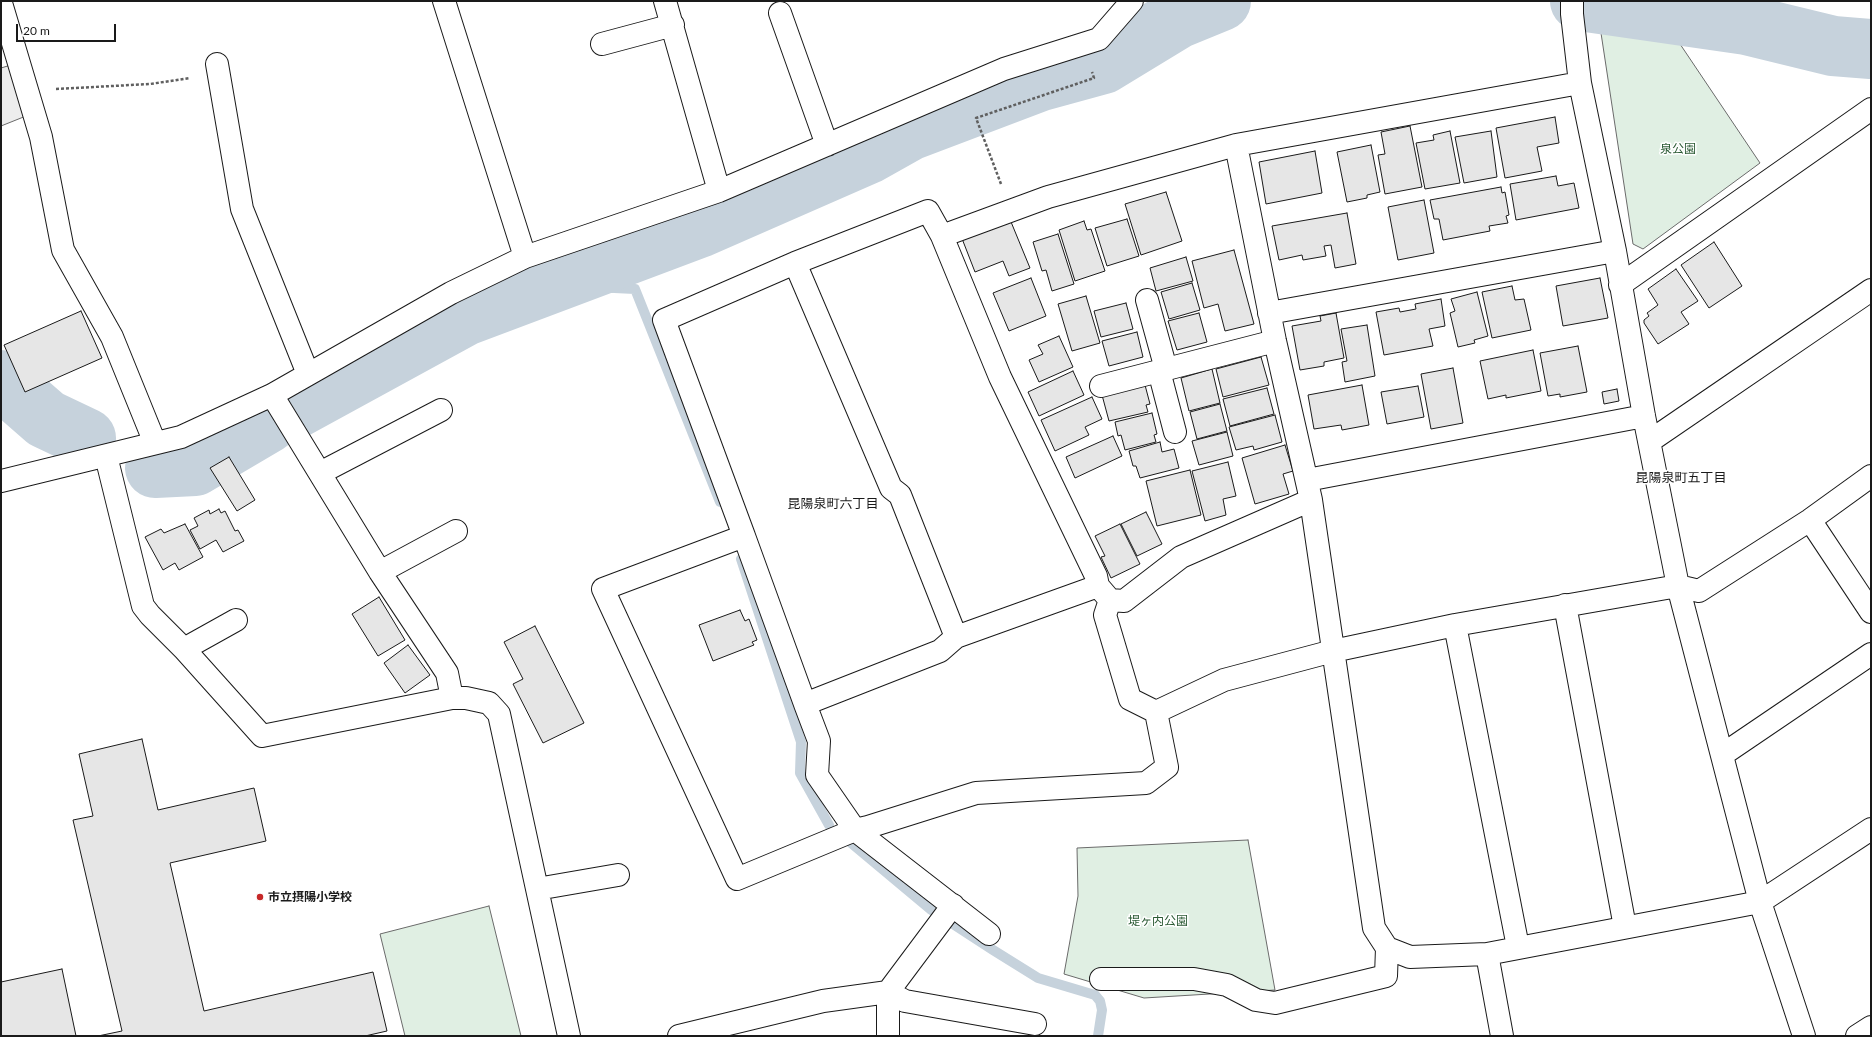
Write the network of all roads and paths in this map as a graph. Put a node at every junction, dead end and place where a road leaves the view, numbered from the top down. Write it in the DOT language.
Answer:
graph roads {
  1 [pos="444,1"];
  2 [pos="665,1"];
  3 [pos="1132,1"];
  4 [pos="1,3"];
  5 [pos="1572,7"];
  6 [pos="780,13"];
  7 [pos="672,25"];
  8 [pos="602,44"];
  9 [pos="1083,44"];
  10 [pos="217,69"];
  11 [pos="1580,83"];
  12 [pos="26,90"];
  13 [pos="1871,109"];
  14 [pos="827,145"];
  15 [pos="1236,145"];
  16 [pos="718,190"];
  17 [pos="1012,210"];
  18 [pos="942,236"];
  19 [pos="1615,251"];
  20 [pos="525,257"];
  21 [pos="795,263"];
  22 [pos="1620,285"];
  23 [pos="1871,290"];
  24 [pos="1147,300"];
  25 [pos="1270,313"];
  26 [pos="1275,341"];
  27 [pos="1162,370"];
  28 [pos="308,374"];
  29 [pos="1101,386"];
  30 [pos="272,395"];
  31 [pos="440,410"];
  32 [pos="1644,416"];
  33 [pos="1175,432"];
  34 [pos="1650,441"];
  35 [pos="155,444"];
  36 [pos="106,456"];
  37 [pos="320,473"];
  38 [pos="1871,476"];
  39 [pos="1,481"];
  40 [pos="1309,490"];
  41 [pos="1810,520"];
  42 [pos="456,531"];
  43 [pos="744,536"];
  44 [pos="380,572"];
  45 [pos="1678,586"];
  46 [pos="1104,593"];
  47 [pos="1565,605"];
  48 [pos="1871,612"];
  49 [pos="236,620"];
  50 [pos="1455,625"];
  51 [pos="956,637"];
  52 [pos="184,649"];
  53 [pos="1333,651"];
  54 [pos="1871,654"];
  55 [pos="452,698"];
  56 [pos="805,704"];
  57 [pos="1156,712"];
  58 [pos="1722,755"];
  59 [pos="1871,829"];
  60 [pos="855,830"];
  61 [pos="618,875"];
  62 [pos="537,889"];
  63 [pos="1760,902"];
  64 [pos="953,905"];
  65 [pos="1625,927"];
  66 [pos="989,934"];
  67 [pos="1518,947"];
  68 [pos="1387,948"];
  69 [pos="1487,954"];
  70 [pos="1101,979"];
  71 [pos="888,992"];
  72 [pos="1035,1024"];
  73 [pos="1871,1027"];
  74 [pos="1799,1035"];
  75 [pos="570,1036"];
  76 [pos="679,1036"];
  77 [pos="888,1036"];
  78 [pos="1502,1036"];
  79 [pos="1857,1036"];
  1 -- 20 [label="street"];
  2 -- 7 [label="street"];
  3 -- 9 [label="street"];
  4 -- 12 [label="street"];
  5 -- 11 [label="street"];
  6 -- 14 [label="street"];
  7 -- 8 [label="street"];
  7 -- 16 [label="street"];
  9 -- 14 [label="street"];
  9 -- 17 [label="path"];
  10 -- 12 [label="path"];
  10 -- 28 [label="street"];
  11 -- 15 [label="street"];
  11 -- 19 [label="street"];
  12 -- 35 [label="street"];
  13 -- 22 [label="street"];
  14 -- 16 [label="street"];
  15 -- 17 [label="street"];
  15 -- 25 [label="street"];
  16 -- 20 [label="street"];
  17 -- 18 [label="street"];
  18 -- 21 [label="street"];
  18 -- 46 [label="street"];
  19 -- 22 [label="street"];
  19 -- 25 [label="street"];
  20 -- 28 [label="street"];
  21 -- 43 [label="street"];
  21 -- 51 [label="street"];
  22 -- 32 [label="street"];
  23 -- 34 [label="street"];
  24 -- 27 [label="street"];
  25 -- 26 [label="street"];
  26 -- 27 [label="street"];
  26 -- 40 [label="street"];
  27 -- 29 [label="street"];
  27 -- 33 [label="street"];
  28 -- 30 [label="street"];
  30 -- 35 [label="street"];
  30 -- 37 [label="street"];
  31 -- 37 [label="street"];
  32 -- 34 [label="street"];
  32 -- 40 [label="street"];
  34 -- 45 [label="street"];
  35 -- 36 [label="street"];
  36 -- 39 [label="street"];
  36 -- 52 [label="street"];
  37 -- 44 [label="street"];
  38 -- 41 [label="street"];
  40 -- 46 [label="street"];
  40 -- 53 [label="street"];
  41 -- 45 [label="street"];
  41 -- 48 [label="street"];
  42 -- 44 [label="street"];
  43 -- 56 [label="street"];
  43 -- 60 [label="street"];
  44 -- 55 [label="street"];
  45 -- 47 [label="street"];
  45 -- 58 [label="street"];
  46 -- 51 [label="street"];
  46 -- 57 [label="street"];
  47 -- 50 [label="street"];
  47 -- 65 [label="street"];
  49 -- 52 [label="street"];
  50 -- 53 [label="street"];
  50 -- 67 [label="street"];
  51 -- 56 [label="street"];
  52 -- 55 [label="street"];
  53 -- 57 [label="street"];
  53 -- 68 [label="street"];
  54 -- 58 [label="street"];
  55 -- 62 [label="street"];
  56 -- 60 [label="street"];
  57 -- 60 [label="street"];
  58 -- 63 [label="street"];
  59 -- 63 [label="street"];
  60 -- 64 [label="street"];
  61 -- 62 [label="street"];
  62 -- 75 [label="street"];
  63 -- 65 [label="street"];
  63 -- 74 [label="street"];
  64 -- 66 [label="street"];
  64 -- 71 [label="street"];
  65 -- 67 [label="street"];
  67 -- 69 [label="street"];
  68 -- 69 [label="street"];
  68 -- 70 [label="street"];
  69 -- 78 [label="street"];
  71 -- 72 [label="street"];
  71 -- 76 [label="street"];
  71 -- 77 [label="street"];
  73 -- 79 [label="street"];
}
